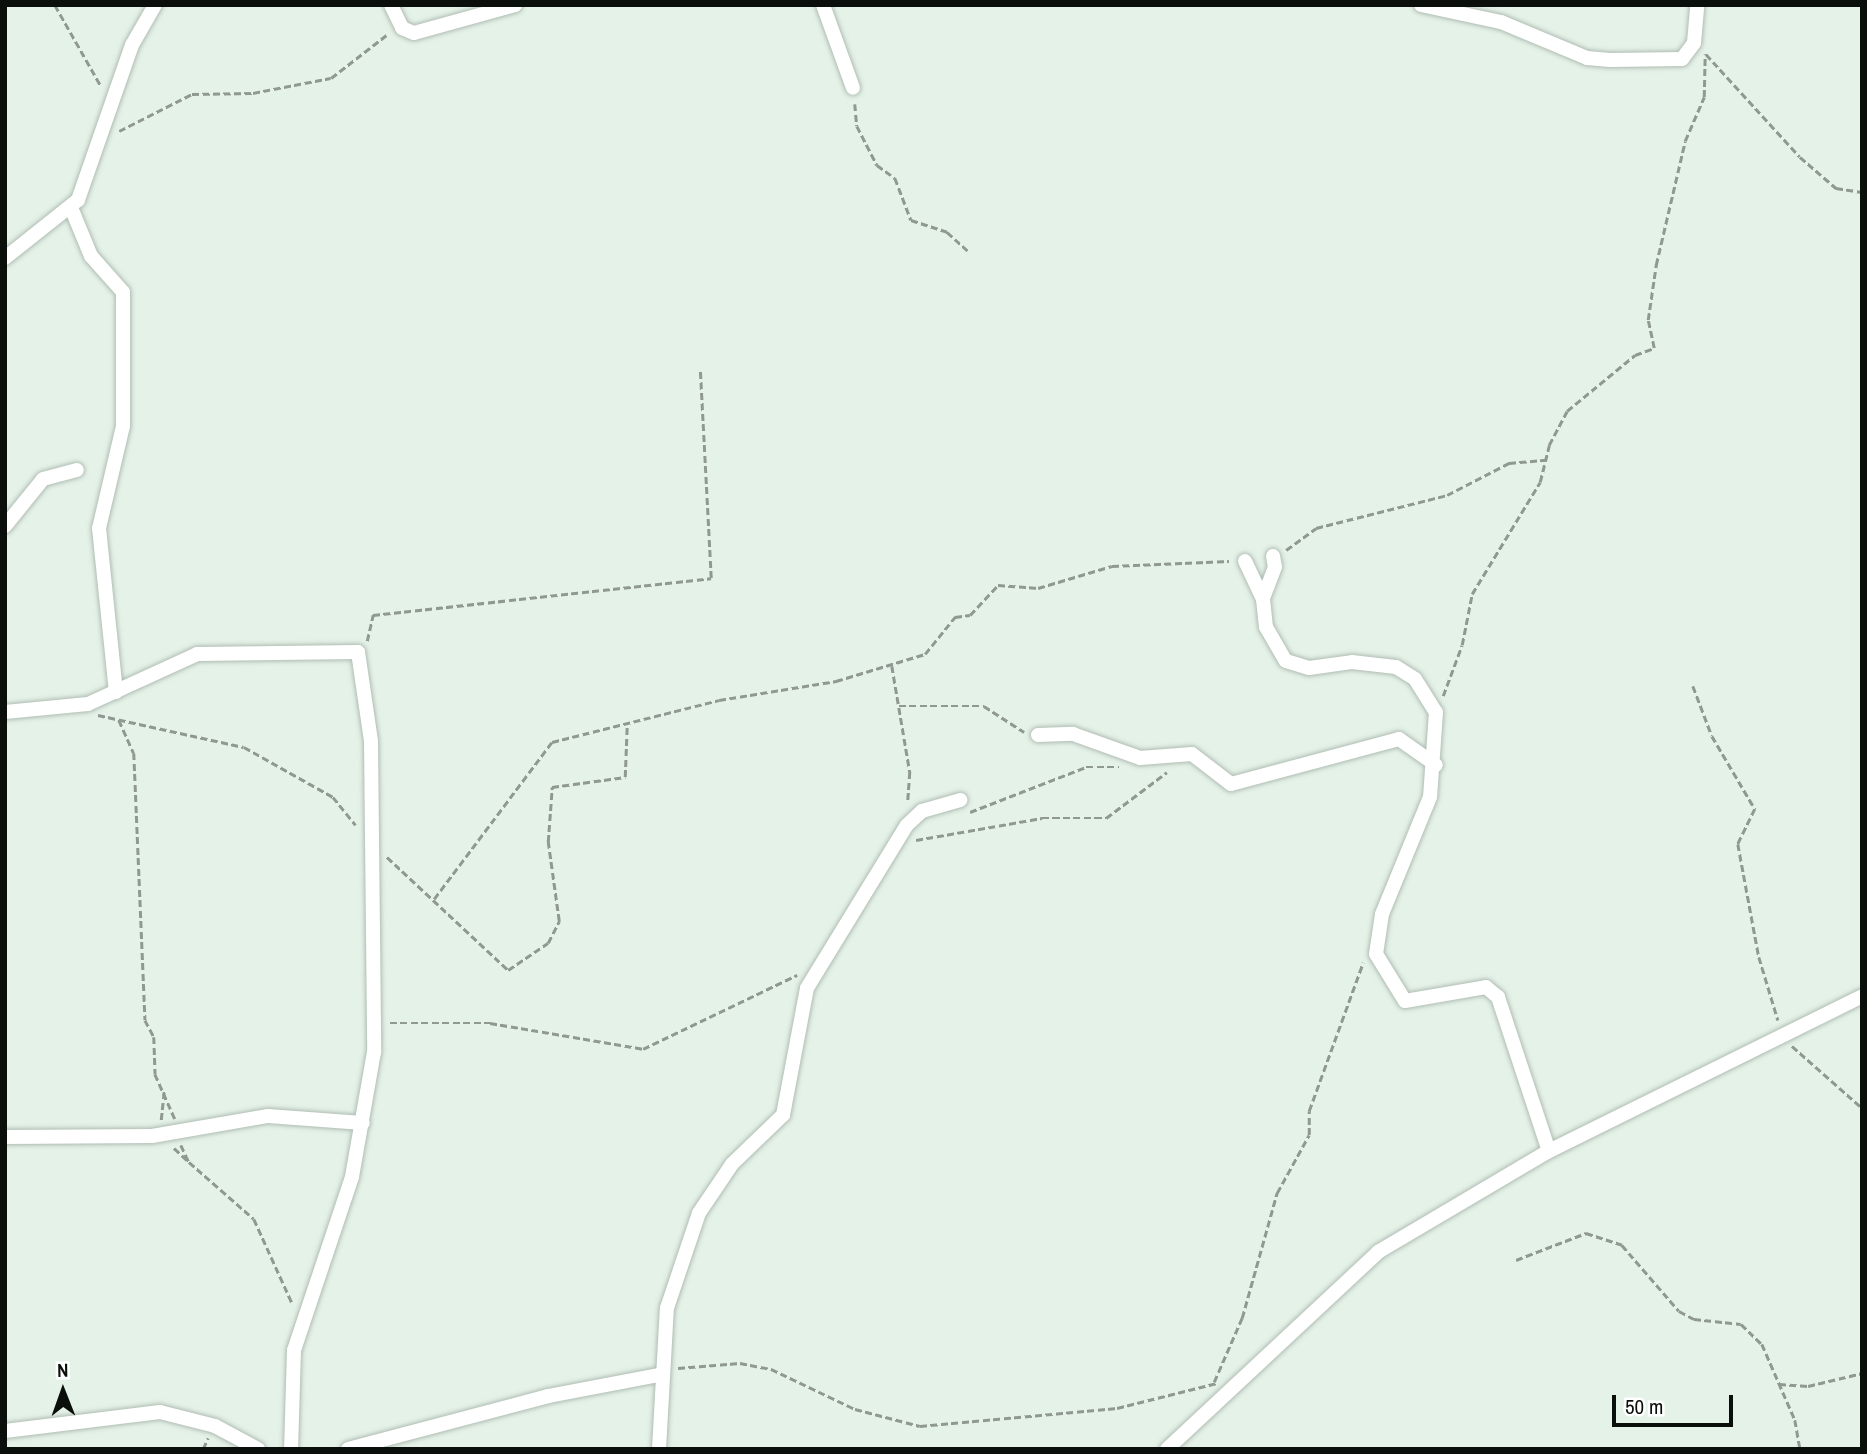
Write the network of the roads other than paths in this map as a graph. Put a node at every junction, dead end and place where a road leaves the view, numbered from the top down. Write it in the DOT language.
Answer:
graph roads {
  1 [pos="155,5"];
  2 [pos="391,5"];
  3 [pos="515,5"];
  4 [pos="823,5"];
  5 [pos="1421,5"];
  6 [pos="1697,5"];
  7 [pos="853,88"];
  8 [pos="72,210"];
  9 [pos="5,258"];
  10 [pos="77,470"];
  11 [pos="5,526"];
  12 [pos="1273,556"];
  13 [pos="1245,561"];
  14 [pos="1263,599"];
  15 [pos="116,692"];
  16 [pos="5,712"];
  17 [pos="1038,734"];
  18 [pos="1436,765"];
  19 [pos="963,807"];
  20 [pos="1862,996"];
  21 [pos="363,1124"];
  22 [pos="5,1137"];
  23 [pos="1549,1151"];
  24 [pos="660,1374"];
  25 [pos="5,1431"];
  26 [pos="258,1449"];
  27 [pos="291,1449"];
  28 [pos="348,1449"];
  29 [pos="659,1449"];
  30 [pos="1167,1449"];
  1 -- 8 [label="street"];
  2 -- 3 [label="street"];
  4 -- 7 [label="street"];
  5 -- 6 [label="street"];
  8 -- 9 [label="street"];
  8 -- 15 [label="street"];
  10 -- 11 [label="street"];
  12 -- 14 [label="street"];
  13 -- 14 [label="street"];
  14 -- 18 [label="street"];
  15 -- 16 [label="street"];
  15 -- 21 [label="street"];
  17 -- 18 [label="street"];
  18 -- 23 [label="street"];
  19 -- 24 [label="street"];
  20 -- 23 [label="street"];
  21 -- 22 [label="street"];
  21 -- 27 [label="street"];
  23 -- 30 [label="street"];
  24 -- 28 [label="street"];
  24 -- 29 [label="street"];
  25 -- 26 [label="street"];
}
